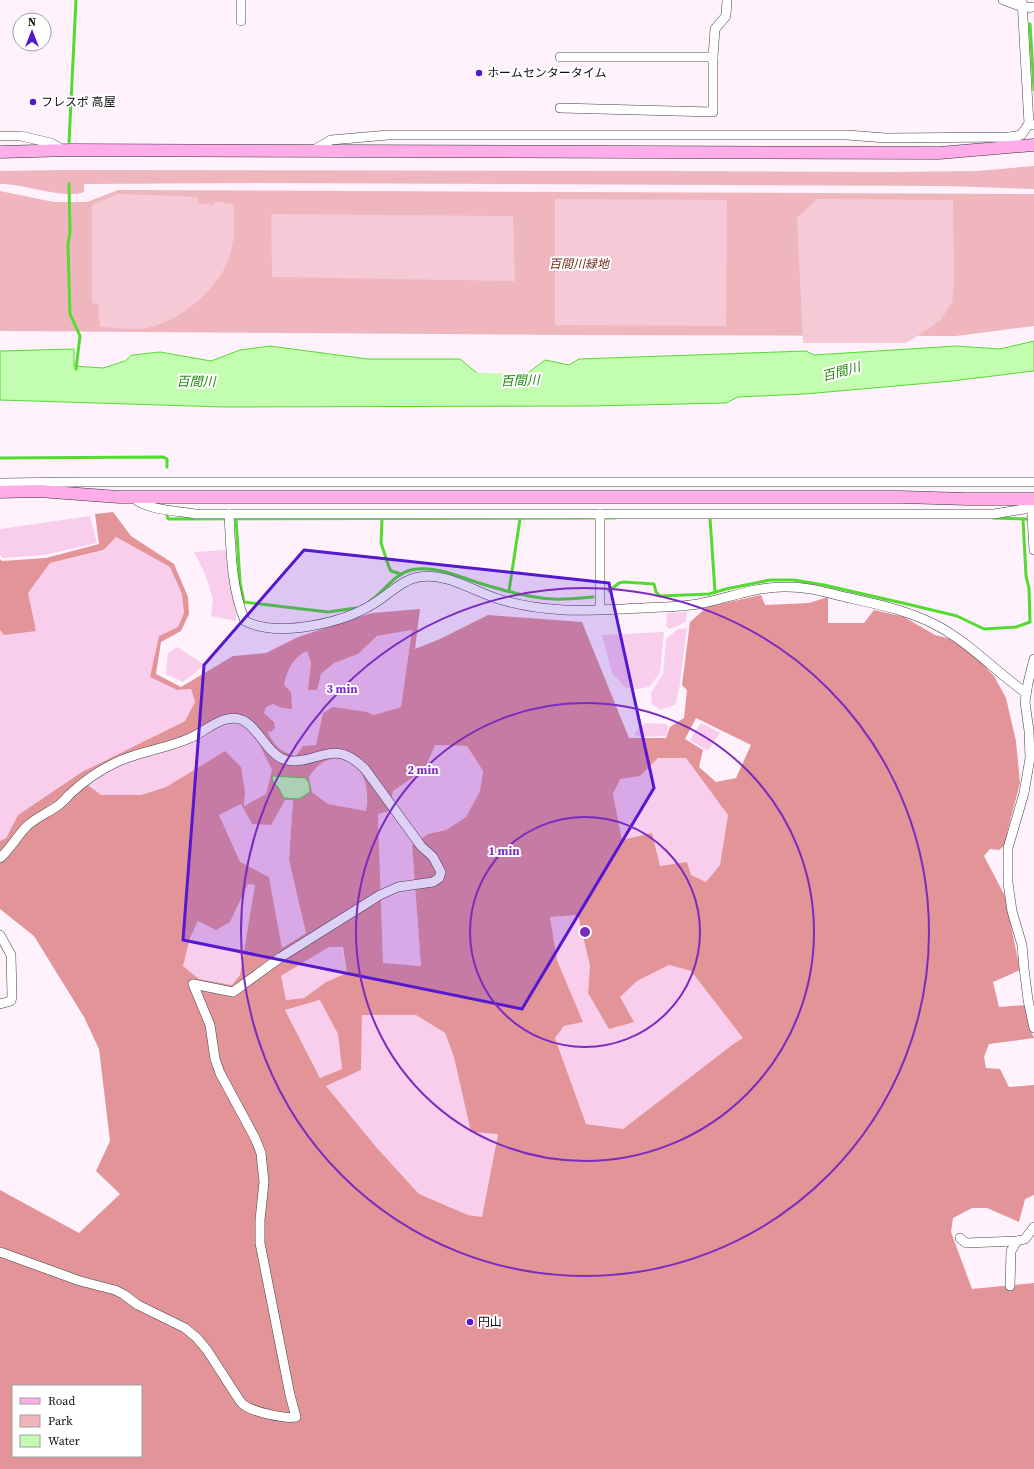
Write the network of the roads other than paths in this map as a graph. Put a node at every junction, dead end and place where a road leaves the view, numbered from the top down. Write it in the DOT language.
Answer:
graph roads {
  1 [pos="241,0"];
  2 [pos="727,0"];
  3 [pos="1003,0"];
  4 [pos="1022,3"];
  5 [pos="1034,7"];
  6 [pos="241,21"];
  7 [pos="713,56"];
  8 [pos="560,57"];
  9 [pos="1031,80"];
  10 [pos="560,108"];
  11 [pos="1032,124"];
  12 [pos="0,136"];
  13 [pos="1010,137"];
  14 [pos="1028,146"];
  15 [pos="63,150"];
  16 [pos="312,151"];
  17 [pos="0,152"];
  18 [pos="1034,482"];
  19 [pos="0,484"];
  20 [pos="0,492"];
  21 [pos="133,497"];
  22 [pos="1032,500"];
  23 [pos="230,517"];
  24 [pos="600,517"];
  25 [pos="1034,550"];
  26 [pos="600,610"];
  27 [pos="1034,659"];
  28 [pos="1026,693"];
  29 [pos="0,858"];
  30 [pos="0,935"];
  31 [pos="0,1004"];
  32 [pos="1034,1028"];
  33 [pos="1034,1227"];
  34 [pos="960,1238"];
  35 [pos="1017,1241"];
  36 [pos="0,1252"];
  37 [pos="1010,1286"];
  1 -- 6 [label="street"];
  2 -- 7 [label="street"];
  3 -- 4 [label="street"];
  4 -- 5 [label="street"];
  4 -- 9 [label="street"];
  7 -- 8 [label="street"];
  7 -- 10 [label="street"];
  9 -- 11 [label="street"];
  11 -- 13 [label="street"];
  12 -- 15 [label="street"];
  13 -- 14 [label="street"];
  13 -- 16 [label="street"];
  14 -- 16 [label="street"];
  15 -- 16 [label="street"];
  15 -- 17 [label="street"];
  18 -- 19 [label="street"];
  20 -- 21 [label="street"];
  21 -- 22 [label="street"];
  21 -- 23 [label="street"];
  22 -- 24 [label="street"];
  22 -- 25 [label="street"];
  23 -- 24 [label="street"];
  23 -- 26 [label="street"];
  24 -- 26 [label="street"];
  26 -- 28 [label="street"];
  27 -- 28 [label="street"];
  28 -- 32 [label="street"];
  29 -- 36 [label="street"];
  30 -- 31 [label="street"];
  33 -- 35 [label="street"];
  34 -- 35 [label="street"];
  35 -- 37 [label="street"];
}
